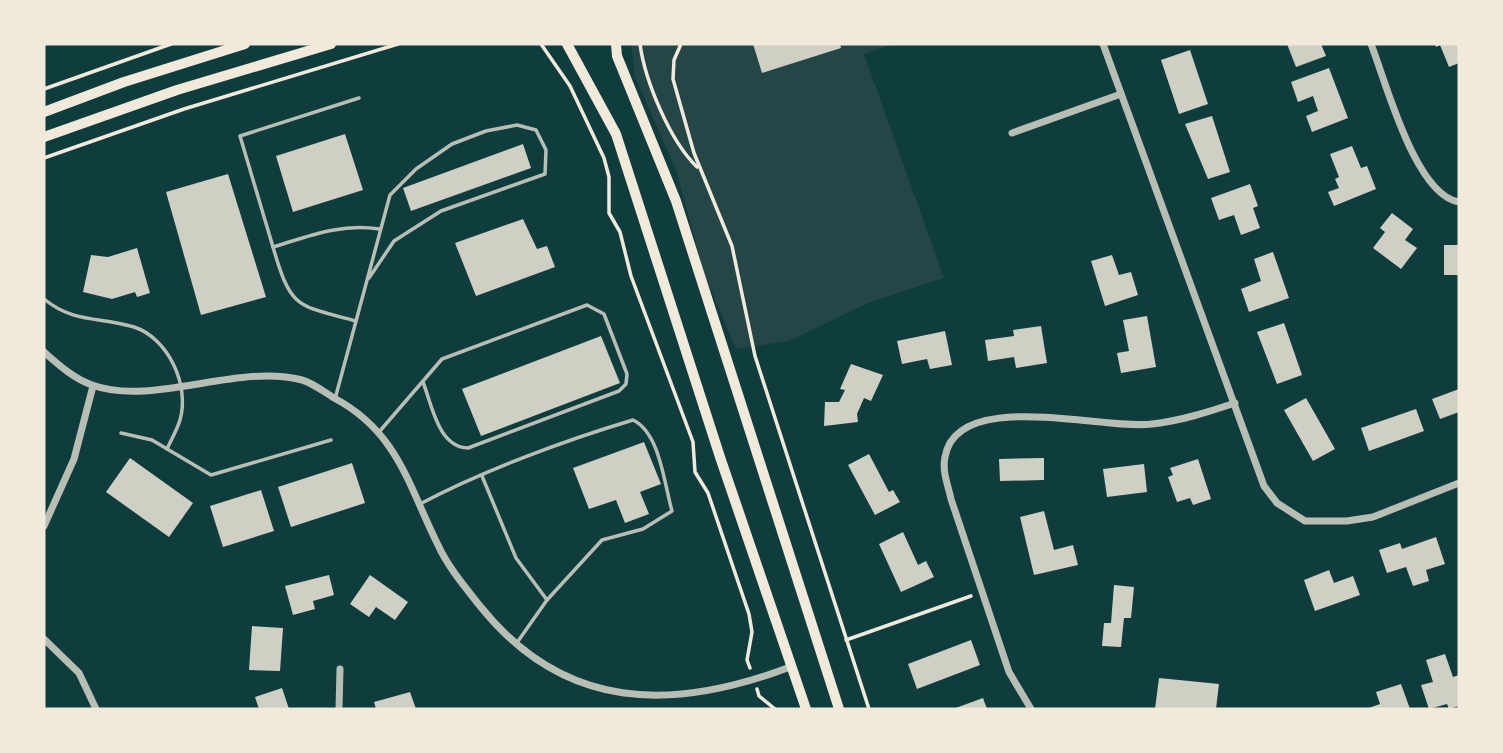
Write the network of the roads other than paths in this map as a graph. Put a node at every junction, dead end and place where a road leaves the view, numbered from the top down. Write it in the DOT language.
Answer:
graph roads {
  1 [pos="245,44"];
  2 [pos="331,44"];
  3 [pos="568,44"];
  4 [pos="616,44"];
  5 [pos="1103,44"];
  6 [pos="1371,44"];
  7 [pos="1121,94"];
  8 [pos="359,98"];
  9 [pos="44,112"];
  10 [pos="1012,133"];
  11 [pos="44,136"];
  12 [pos="1459,202"];
  13 [pos="379,229"];
  14 [pos="273,247"];
  15 [pos="369,278"];
  16 [pos="44,299"];
  17 [pos="356,321"];
  18 [pos="44,352"];
  19 [pos="423,382"];
  20 [pos="93,386"];
  21 [pos="180,387"];
  22 [pos="335,398"];
  23 [pos="1235,404"];
  24 [pos="379,432"];
  25 [pos="121,433"];
  26 [pos="331,440"];
  27 [pos="167,449"];
  28 [pos="482,476"];
  29 [pos="1459,483"];
  30 [pos="420,504"];
  31 [pos="44,526"];
  32 [pos="547,600"];
  33 [pos="44,639"];
  34 [pos="515,644"];
  35 [pos="790,667"];
  36 [pos="340,669"];
  37 [pos="96,709"];
  38 [pos="339,709"];
  39 [pos="806,709"];
  40 [pos="839,709"];
  41 [pos="1031,709"];
  1 -- 9 [label="main road"];
  2 -- 11 [label="main road"];
  3 -- 35 [label="main road"];
  4 -- 40 [label="main road"];
  5 -- 7 [label="street"];
  6 -- 12 [label="street"];
  7 -- 10 [label="street"];
  7 -- 23 [label="street"];
  8 -- 14 [label="lane"];
  13 -- 14 [label="lane"];
  13 -- 15 [label="lane"];
  13 -- 15 [label="lane"];
  14 -- 17 [label="lane"];
  15 -- 17 [label="lane"];
  16 -- 21 [label="lane"];
  17 -- 22 [label="lane"];
  18 -- 20 [label="street"];
  19 -- 19 [label="lane"];
  19 -- 24 [label="lane"];
  20 -- 21 [label="street"];
  20 -- 31 [label="street"];
  21 -- 22 [label="street"];
  21 -- 27 [label="lane"];
  22 -- 24 [label="street"];
  23 -- 29 [label="street"];
  23 -- 41 [label="street"];
  24 -- 30 [label="street"];
  25 -- 27 [label="lane"];
  26 -- 27 [label="lane"];
  28 -- 30 [label="lane"];
  28 -- 32 [label="lane"];
  28 -- 32 [label="lane"];
  30 -- 34 [label="street"];
  32 -- 34 [label="lane"];
  33 -- 37 [label="street"];
  34 -- 35 [label="street"];
  35 -- 39 [label="main road"];
  36 -- 38 [label="street"];
}
